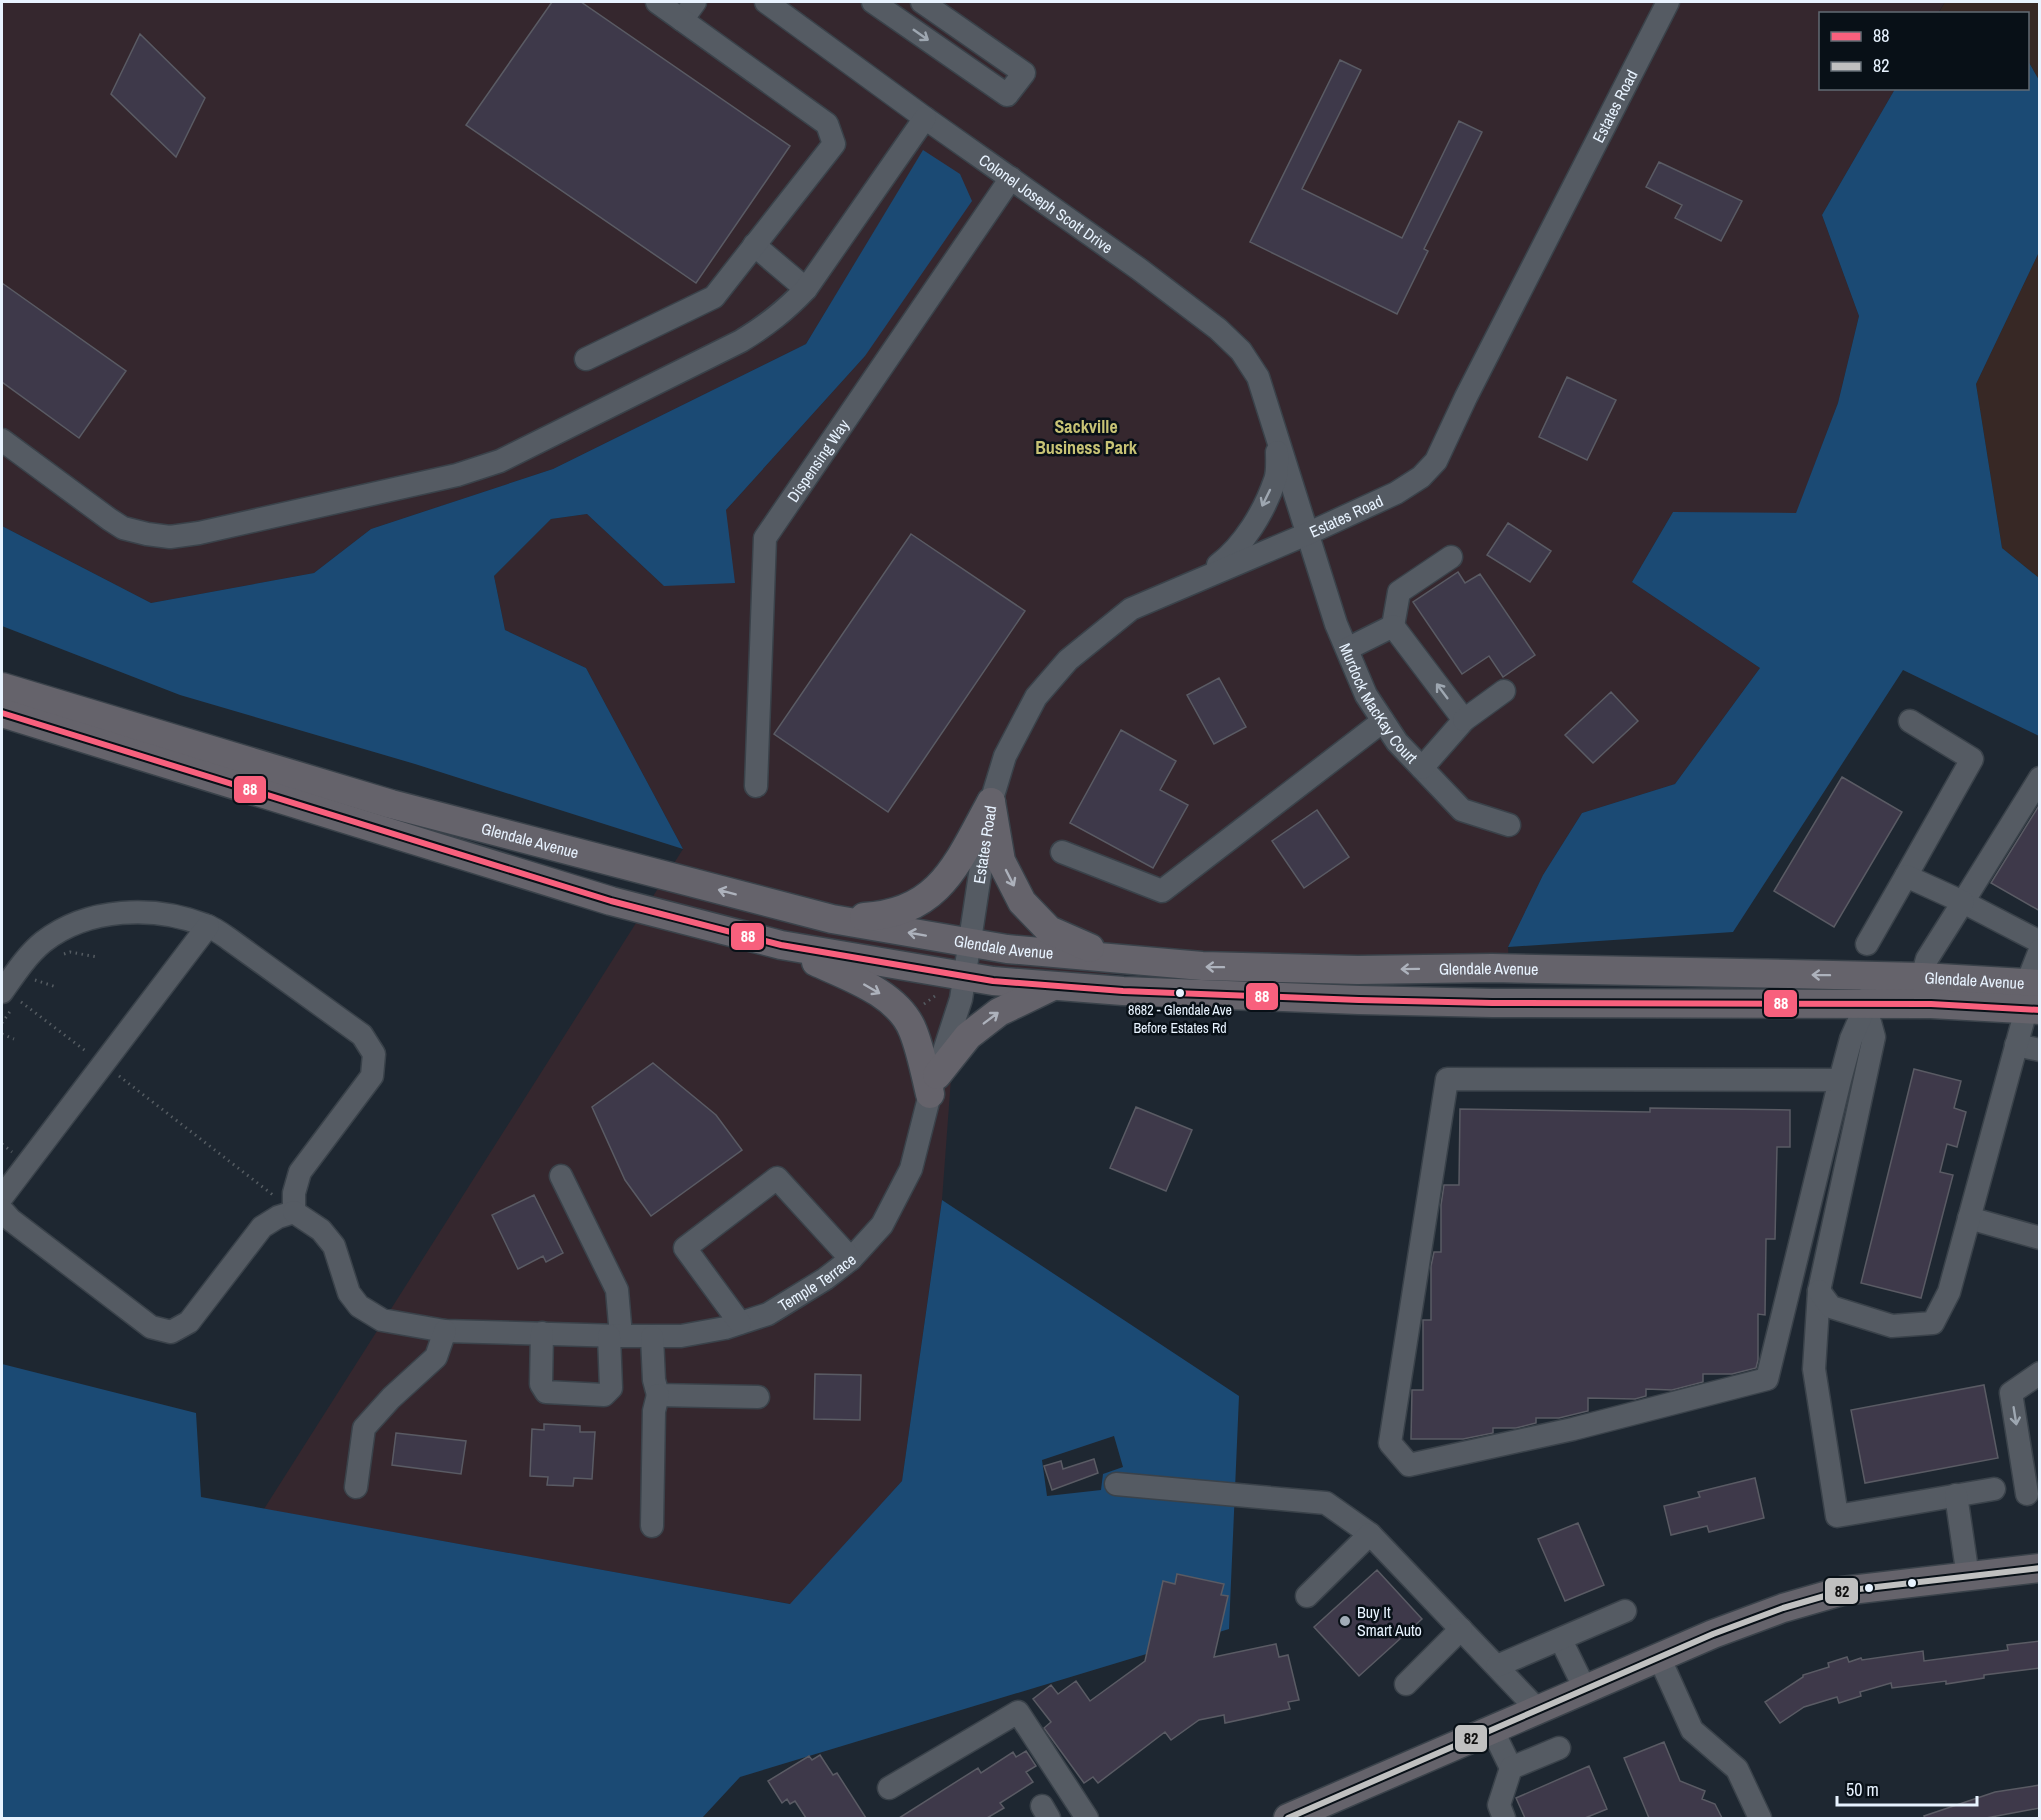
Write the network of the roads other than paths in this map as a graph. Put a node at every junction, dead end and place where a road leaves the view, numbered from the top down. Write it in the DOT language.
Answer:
graph roads {
  1 [pos="657,2"];
  2 [pos="695,2"];
  3 [pos="766,2"];
  4 [pos="873,2"];
  5 [pos="922,2"];
  6 [pos="1668,2"];
  7 [pos="682,20"];
  8 [pos="925,118"];
  9 [pos="1011,178"];
  10 [pos="754,245"];
  11 [pos="806,289"];
  12 [pos="586,359"];
  13 [pos="2,440"];
  14 [pos="1278,442"];
  15 [pos="1307,534"];
  16 [pos="1451,557"];
  17 [pos="1200,579"];
  18 [pos="1393,626"];
  19 [pos="1347,650"];
  20 [pos="2,687"];
  21 [pos="1504,692"];
  22 [pos="2,713"];
  23 [pos="1464,720"];
  24 [pos="1383,721"];
  25 [pos="1910,721"];
  26 [pos="1422,768"];
  27 [pos="2040,778"];
  28 [pos="756,786"];
  29 [pos="991,802"];
  30 [pos="1509,825"];
  31 [pos="1062,852"];
  32 [pos="1906,876"];
  33 [pos="1963,903"];
  34 [pos="831,919"];
  35 [pos="208,926"];
  36 [pos="2040,942"];
  37 [pos="971,943"];
  38 [pos="1867,944"];
  39 [pos="782,945"];
  40 [pos="2040,950"];
  41 [pos="1126,958"];
  42 [pos="1879,976"];
  43 [pos="966,977"];
  44 [pos="1922,977"];
  45 [pos="1052,987"];
  46 [pos="12,994"];
  47 [pos="2033,997"];
  48 [pos="1865,1004"];
  49 [pos="2016,1045"];
  50 [pos="2040,1050"];
  51 [pos="1840,1080"];
  52 [pos="933,1085"];
  53 [pos="561,1176"];
  54 [pos="2,1197"];
  55 [pos="2,1210"];
  56 [pos="294,1212"];
  57 [pos="1969,1218"];
  58 [pos="2040,1238"];
  59 [pos="851,1259"];
  60 [pos="1819,1291"];
  61 [pos="740,1323"];
  62 [pos="445,1331"];
  63 [pos="542,1333"];
  64 [pos="615,1336"];
  65 [pos="652,1337"];
  66 [pos="2040,1373"];
  67 [pos="658,1395"];
  68 [pos="758,1397"];
  69 [pos="1116,1484"];
  70 [pos="356,1487"];
  71 [pos="1994,1489"];
  72 [pos="2027,1494"];
  73 [pos="1956,1495"];
  74 [pos="652,1526"];
  75 [pos="1370,1534"];
  76 [pos="2040,1568"];
  77 [pos="1968,1577"];
  78 [pos="1306,1596"];
  79 [pos="1625,1611"];
  80 [pos="1461,1629"];
  81 [pos="1562,1640"];
  82 [pos="1659,1658"];
  83 [pos="1497,1666"];
  84 [pos="1406,1684"];
  85 [pos="1585,1689"];
  86 [pos="1537,1709"];
  87 [pos="1493,1731"];
  88 [pos="1559,1748"];
  89 [pos="1511,1768"];
  90 [pos="889,1788"];
  91 [pos="1087,1818"];
  92 [pos="1288,1818"];
  93 [pos="1504,1818"];
  94 [pos="1760,1818"];
  1 -- 7 [label="street"];
  2 -- 7 [label="street"];
  3 -- 8 [label="street, Colonel Joseph Scott Drive"];
  4 -- 5 [label="street, one-way"];
  6 -- 15 [label="street, Estates Road"];
  7 -- 10 [label="street"];
  8 -- 9 [label="street, Colonel Joseph Scott Drive"];
  8 -- 11 [label="street"];
  9 -- 14 [label="street, Colonel Joseph Scott Drive"];
  9 -- 28 [label="street, Dispensing Way"];
  10 -- 11 [label="street"];
  10 -- 12 [label="street"];
  11 -- 13 [label="street"];
  14 -- 15 [label="street, Colonel Joseph Scott Drive"];
  14 -- 17 [label="street, Colonel Joseph Scott Drive, one-way"];
  15 -- 17 [label="street, Estates Road"];
  15 -- 19 [label="street, Murdock MacKay Court"];
  16 -- 18 [label="street"];
  17 -- 29 [label="street, Estates Road"];
  18 -- 19 [label="street"];
  23 -- 18 [label="street, one-way"];
  19 -- 24 [label="street, Murdock MacKay Court"];
  34 -- 20 [label="main road, Glendale Avenue, one-way"];
  21 -- 23 [label="street"];
  22 -- 39 [label="main road, Glendale Avenue"];
  23 -- 26 [label="street"];
  24 -- 26 [label="street, Murdock MacKay Court"];
  24 -- 31 [label="street"];
  25 -- 32 [label="street"];
  26 -- 30 [label="street, Murdock MacKay Court"];
  27 -- 33 [label="street"];
  29 -- 34 [label="main road"];
  29 -- 37 [label="street, Estates Road"];
  29 -- 41 [label="main road, one-way"];
  32 -- 33 [label="street"];
  32 -- 38 [label="street"];
  33 -- 36 [label="street"];
  33 -- 44 [label="street"];
  37 -- 34 [label="main road, Glendale Avenue, one-way"];
  35 -- 46 [label="street"];
  35 -- 54 [label="street"];
  35 -- 56 [label="street"];
  37 -- 41 [label="main road, Glendale Avenue"];
  37 -- 43 [label="street, Temple Terrace"];
  39 -- 43 [label="main road, Glendale Avenue"];
  39 -- 52 [label="main road, one-way"];
  40 -- 47 [label="street"];
  42 -- 41 [label="main road, Glendale Avenue, one-way"];
  42 -- 44 [label="main road, Glendale Avenue"];
  42 -- 48 [label="street"];
  43 -- 45 [label="main road, Glendale Avenue"];
  43 -- 52 [label="street, Temple Terrace"];
  44 -- 47 [label="main road, Glendale Avenue"];
  45 -- 48 [label="main road, Glendale Avenue"];
  52 -- 45 [label="main road, one-way"];
  47 -- 48 [label="main road, Glendale Avenue"];
  47 -- 49 [label="street"];
  48 -- 51 [label="street"];
  48 -- 60 [label="street"];
  49 -- 50 [label="street"];
  49 -- 57 [label="street"];
  51 -- 51 [label="street"];
  52 -- 59 [label="street, Temple Terrace"];
  53 -- 64 [label="street"];
  55 -- 56 [label="street"];
  56 -- 62 [label="street, Temple Terrace"];
  57 -- 58 [label="street"];
  57 -- 60 [label="street"];
  59 -- 61 [label="street, Temple Terrace"];
  59 -- 61 [label="street"];
  60 -- 73 [label="street"];
  61 -- 65 [label="street, Temple Terrace"];
  62 -- 63 [label="street, Temple Terrace"];
  62 -- 70 [label="street"];
  63 -- 64 [label="street, Temple Terrace"];
  63 -- 64 [label="street"];
  64 -- 65 [label="street, Temple Terrace"];
  65 -- 67 [label="street"];
  66 -- 72 [label="street, one-way"];
  67 -- 68 [label="street"];
  67 -- 74 [label="street"];
  69 -- 75 [label="street"];
  71 -- 73 [label="street"];
  73 -- 77 [label="street"];
  75 -- 78 [label="street"];
  75 -- 80 [label="street"];
  76 -- 77 [label="main road"];
  77 -- 82 [label="main road"];
  79 -- 81 [label="street"];
  80 -- 83 [label="street"];
  80 -- 84 [label="street"];
  81 -- 83 [label="street"];
  81 -- 85 [label="street"];
  82 -- 85 [label="main road"];
  82 -- 94 [label="street"];
  83 -- 86 [label="street"];
  85 -- 86 [label="main road"];
  86 -- 87 [label="main road"];
  87 -- 89 [label="street"];
  87 -- 92 [label="main road"];
  88 -- 89 [label="street"];
  89 -- 93 [label="street"];
  90 -- 91 [label="street"];
}
